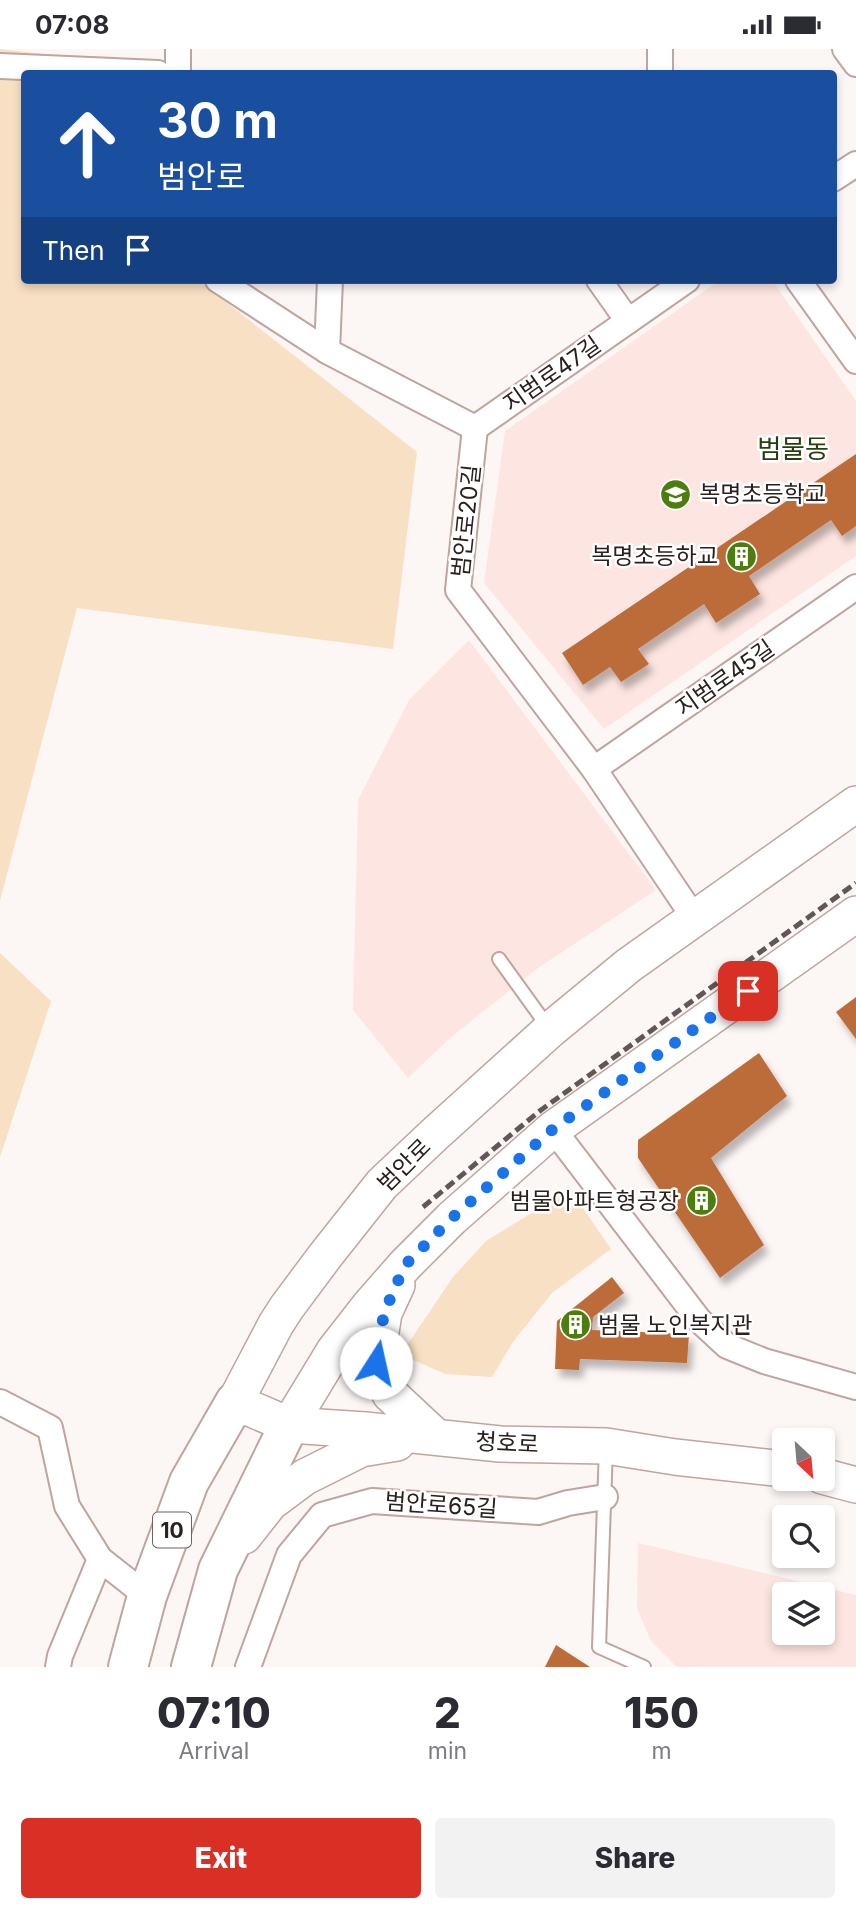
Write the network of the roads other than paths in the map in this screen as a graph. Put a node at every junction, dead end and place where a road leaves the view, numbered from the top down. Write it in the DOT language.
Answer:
graph roads {
  1 [pos="178,49"];
  2 [pos="660,49"];
  3 [pos="845,49"];
  4 [pos="856,64"];
  5 [pos="0,66"];
  6 [pos="90,70"];
  7 [pos="178,70"];
  8 [pos="660,70"];
  9 [pos="856,164"];
  10 [pos="837,176"];
  11 [pos="224,284"];
  12 [pos="330,284"];
  13 [pos="602,284"];
  14 [pos="681,284"];
  15 [pos="800,284"];
  16 [pos="628,321"];
  17 [pos="327,351"];
  18 [pos="856,361"];
  19 [pos="475,428"];
  20 [pos="856,587"];
  21 [pos="594,769"];
  22 [pos="856,804"];
  23 [pos="856,914"];
  24 [pos="695,919"];
  25 [pos="499,960"];
  26 [pos="550,1030"];
  27 [pos="553,1129"];
  28 [pos="405,1265"];
  29 [pos="856,1387"];
  30 [pos="0,1402"];
  31 [pos="235,1402"];
  32 [pos="289,1425"];
  33 [pos="436,1437"];
  34 [pos="606,1446"];
  35 [pos="772,1468"];
  36 [pos="835,1479"];
  37 [pos="856,1485"];
  38 [pos="605,1497"];
  39 [pos="100,1559"];
  40 [pos="218,1570"];
  41 [pos="147,1596"];
  42 [pos="58,1667"];
  43 [pos="128,1667"];
  44 [pos="191,1667"];
  45 [pos="247,1667"];
  46 [pos="644,1667"];
  1 -- 7 [label="street"];
  2 -- 8 [label="street"];
  3 -- 4 [label="street"];
  5 -- 6 [label="street"];
  9 -- 10 [label="street"];
  11 -- 17 [label="street"];
  12 -- 17 [label="street"];
  13 -- 16 [label="street"];
  14 -- 16 [label="street, 지범로47길"];
  15 -- 18 [label="street"];
  16 -- 19 [label="street, 지범로47길"];
  17 -- 19 [label="street"];
  19 -- 21 [label="street, 범안로20길"];
  20 -- 21 [label="street, 지범로45길"];
  21 -- 24 [label="street, 범안로20길"];
  22 -- 24 [label="main road, 범안로 / 10"];
  23 -- 27 [label="main road, 10"];
  24 -- 26 [label="main road, 범안로 / 10"];
  25 -- 26 [label="lane"];
  26 -- 31 [label="main road, 범안로 / 10"];
  27 -- 28 [label="main road, 10"];
  27 -- 29 [label="street"];
  28 -- 32 [label="main road, 10"];
  28 -- 33 [label="main road"];
  30 -- 39 [label="street"];
  31 -- 32 [label="main road, 청호로"];
  31 -- 41 [label="highway, 범안로 / 10"];
  32 -- 33 [label="main road, 청호로"];
  32 -- 40 [label="highway, 10"];
  33 -- 34 [label="main road, 청호로"];
  33 -- 40 [label="main road"];
  34 -- 35 [label="main road, 청호로"];
  34 -- 38 [label="lane"];
  36 -- 37 [label="main road"];
  38 -- 45 [label="street, 범안로65길"];
  38 -- 46 [label="lane"];
  39 -- 41 [label="street"];
  39 -- 42 [label="street"];
  40 -- 44 [label="highway, 10"];
  41 -- 43 [label="highway, 범안로 / 10"];
}
